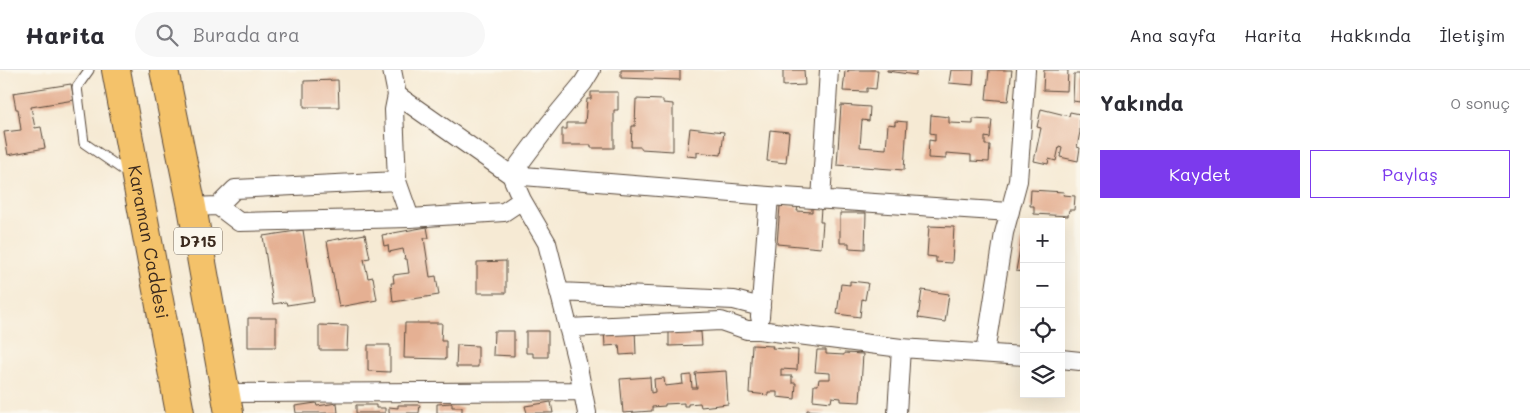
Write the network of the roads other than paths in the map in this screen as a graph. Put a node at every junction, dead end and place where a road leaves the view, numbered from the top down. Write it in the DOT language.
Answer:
graph roads {
  1 [pos="89,70"];
  2 [pos="116,70"];
  3 [pos="164,70"];
  4 [pos="392,70"];
  5 [pos="591,70"];
  6 [pos="829,70"];
  7 [pos="1026,70"];
  8 [pos="397,95"];
  9 [pos="511,175"];
  10 [pos="136,180"];
  11 [pos="398,181"];
  12 [pos="769,196"];
  13 [pos="522,200"];
  14 [pos="821,200"];
  15 [pos="218,206"];
  16 [pos="192,207"];
  17 [pos="1010,212"];
  18 [pos="410,218"];
  19 [pos="559,292"];
  20 [pos="761,307"];
  21 [pos="568,328"];
  22 [pos="759,330"];
  23 [pos="901,348"];
  24 [pos="985,353"];
  25 [pos="1020,356"];
  26 [pos="1065,360"];
  27 [pos="1080,361"];
  28 [pos="583,391"];
  29 [pos="227,403"];
  30 [pos="180,413"];
  31 [pos="587,413"];
  32 [pos="897,413"];
  1 -- 10 [label="lane"];
  2 -- 10 [label="highway, Karaman Caddesi / D715"];
  3 -- 16 [label="highway, D715"];
  4 -- 8 [label="street"];
  5 -- 9 [label="street"];
  6 -- 14 [label="street"];
  7 -- 17 [label="street"];
  8 -- 9 [label="street"];
  8 -- 11 [label="street"];
  9 -- 12 [label="street"];
  9 -- 13 [label="street"];
  10 -- 30 [label="highway, Karaman Caddesi / D715"];
  11 -- 15 [label="street"];
  11 -- 18 [label="street"];
  12 -- 14 [label="street"];
  12 -- 20 [label="street"];
  13 -- 18 [label="street"];
  13 -- 19 [label="street"];
  14 -- 17 [label="street"];
  15 -- 16 [label="street"];
  15 -- 18 [label="street"];
  16 -- 29 [label="highway, D715"];
  17 -- 24 [label="street"];
  19 -- 20 [label="street"];
  19 -- 21 [label="street"];
  20 -- 22 [label="street"];
  21 -- 22 [label="street"];
  21 -- 28 [label="street"];
  22 -- 23 [label="street"];
  23 -- 24 [label="street"];
  23 -- 32 [label="street"];
  24 -- 25 [label="street"];
  26 -- 27 [label="street"];
  28 -- 29 [label="street"];
  28 -- 31 [label="street"];
}
